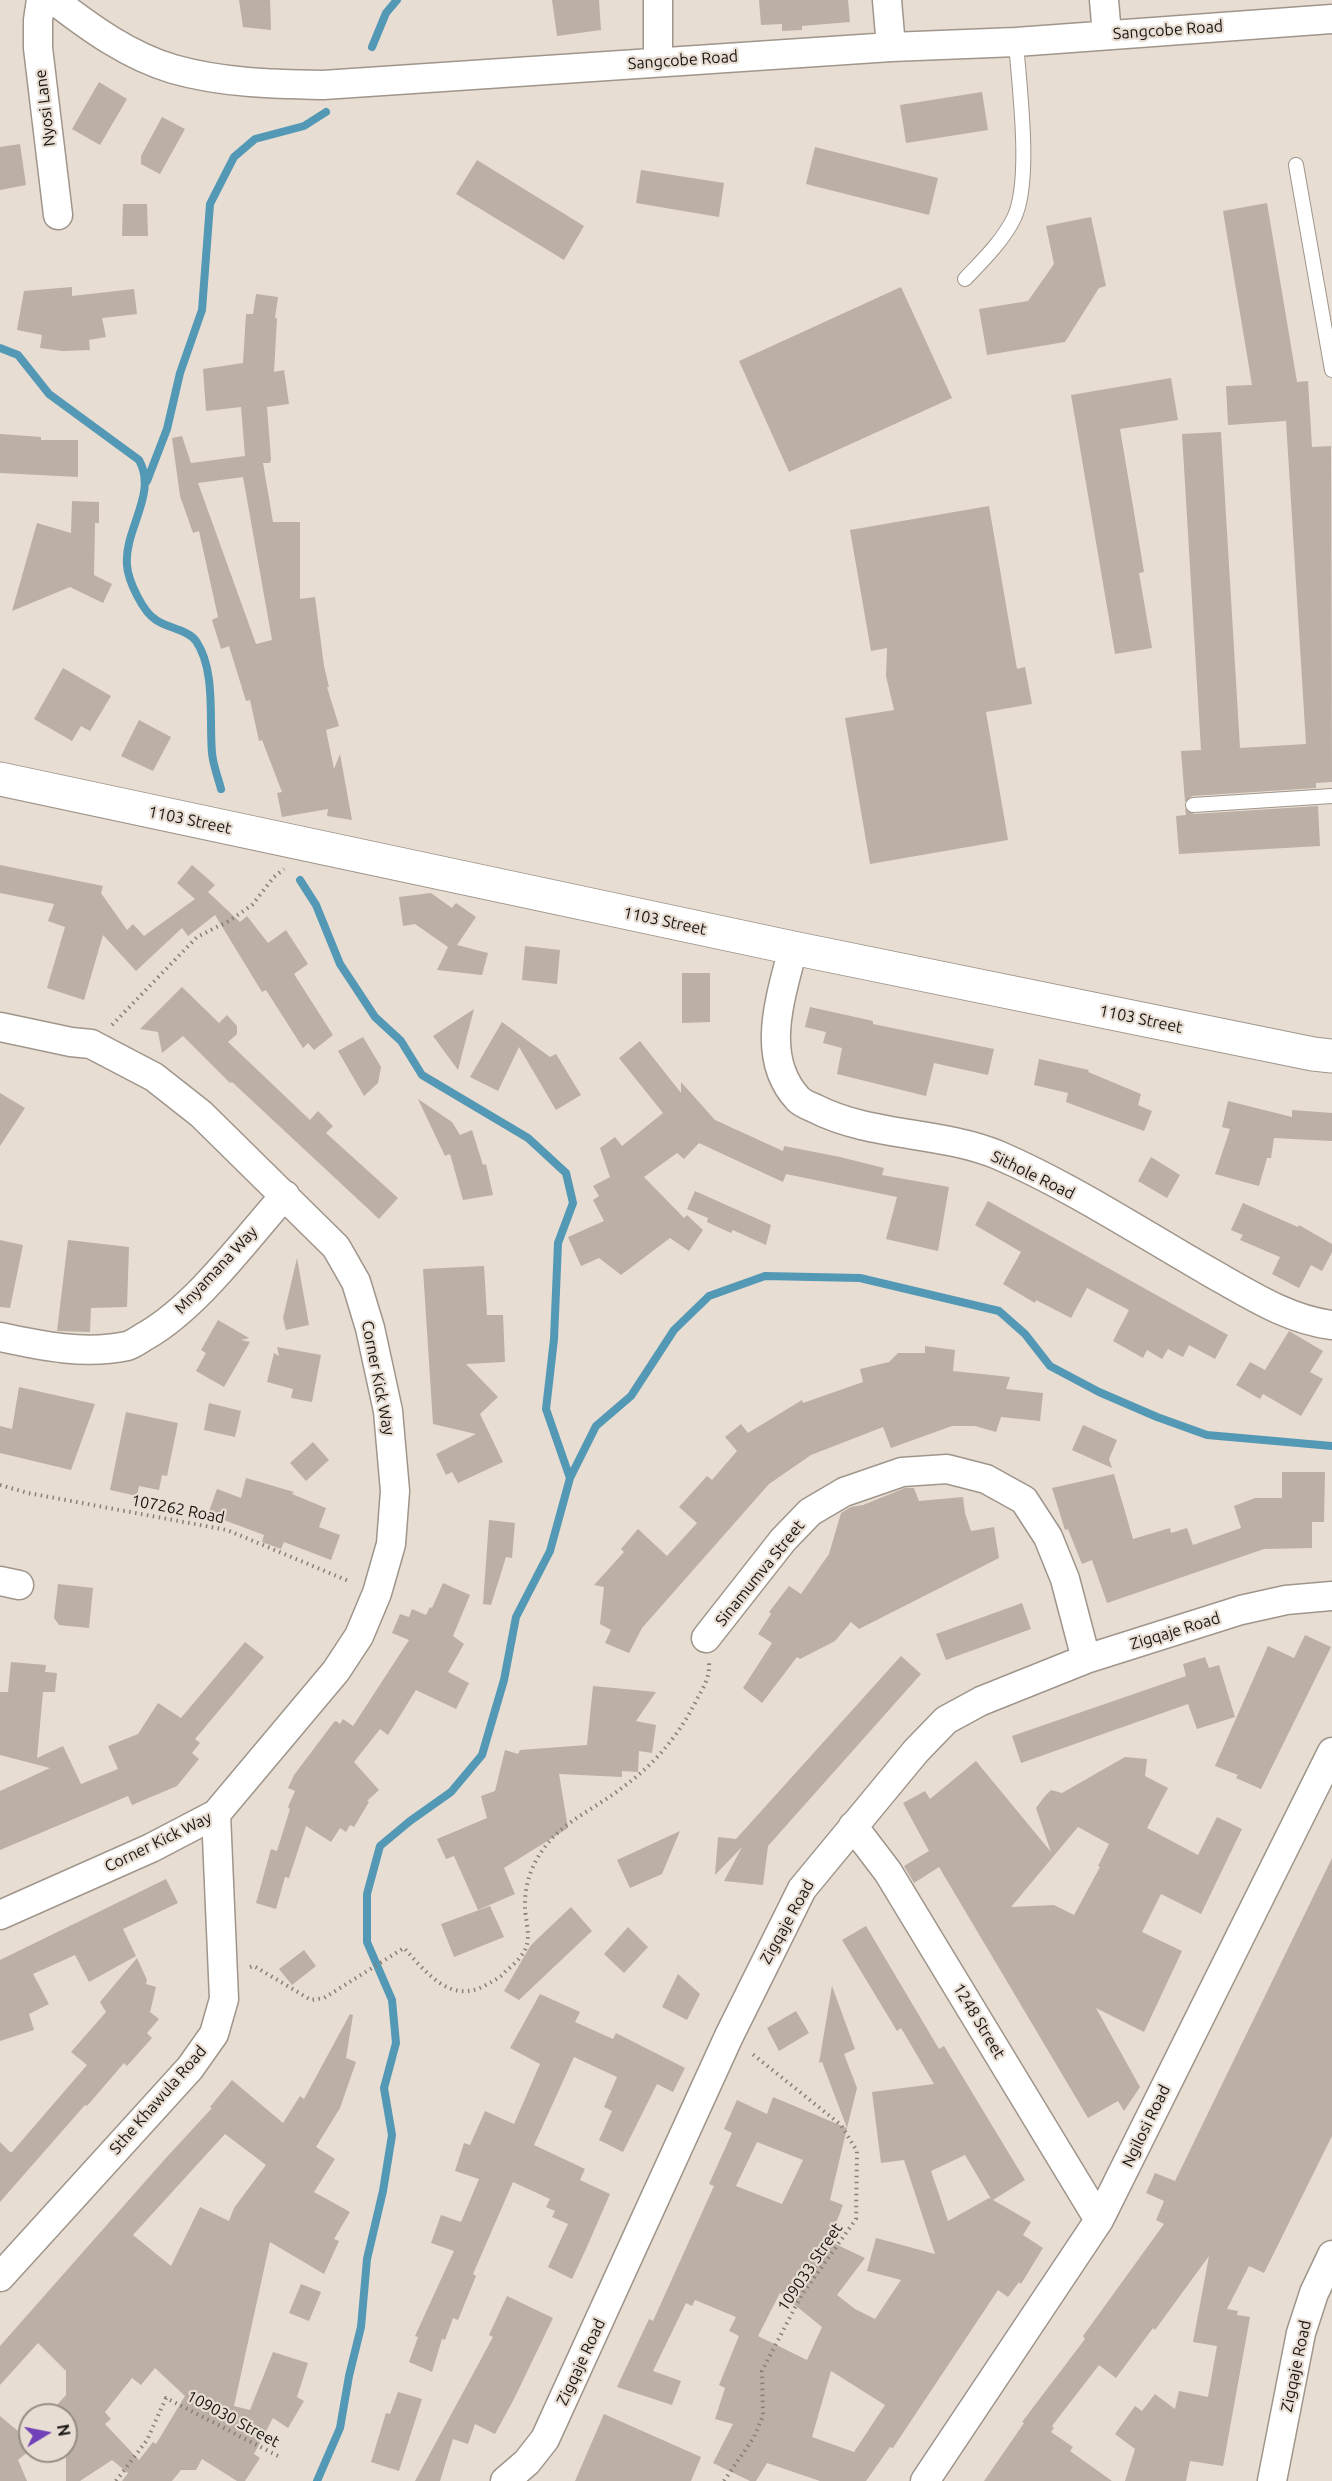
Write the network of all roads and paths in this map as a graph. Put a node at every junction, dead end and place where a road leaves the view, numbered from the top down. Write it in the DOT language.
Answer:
graph roads {
  1 [pos="41,0"];
  2 [pos="54,0"];
  3 [pos="658,0"];
  4 [pos="887,0"];
  5 [pos="1104,0"];
  6 [pos="1329,0"];
  7 [pos="1332,19"];
  8 [pos="1107,35"];
  9 [pos="1016,42"];
  10 [pos="891,47"];
  11 [pos="658,61"];
  12 [pos="1296,165"];
  13 [pos="58,215"];
  14 [pos="965,279"];
  15 [pos="1332,370"];
  16 [pos="0,779"];
  17 [pos="1332,796"];
  18 [pos="1193,805"];
  19 [pos="287,868"];
  20 [pos="793,948"];
  21 [pos="0,1027"];
  22 [pos="92,1044"];
  23 [pos="1332,1056"];
  24 [pos="285,1195"];
  25 [pos="1332,1325"];
  26 [pos="0,1337"];
  27 [pos="0,1485"];
  28 [pos="377,1593"];
  29 [pos="1332,1596"];
  30 [pos="706,1638"];
  31 [pos="1086,1659"];
  32 [pos="1332,1752"];
  33 [pos="216,1814"];
  34 [pos="852,1826"];
  35 [pos="0,1915"];
  36 [pos="223,1975"];
  37 [pos="729,2036"];
  38 [pos="1099,2220"];
  39 [pos="1332,2255"];
  40 [pos="0,2277"];
  41 [pos="280,2457"];
  42 [pos="116,2481"];
  43 [pos="505,2481"];
  44 [pos="724,2481"];
  45 [pos="926,2481"];
  46 [pos="1272,2481"];
  1 -- 13 [label="street, Nyosi Lane"];
  2 -- 11 [label="street, Sangcobe Road"];
  3 -- 11 [label="street"];
  4 -- 10 [label="street"];
  5 -- 8 [label="street"];
  6 -- 7 [label="street"];
  7 -- 8 [label="street, Sangcobe Road"];
  8 -- 9 [label="street, Sangcobe Road"];
  9 -- 10 [label="street, Sangcobe Road"];
  9 -- 14 [label="lane"];
  10 -- 11 [label="street, Sangcobe Road"];
  12 -- 15 [label="lane"];
  16 -- 20 [label="street, 1103 Street"];
  17 -- 18 [label="lane"];
  19 -- 22 [label="path"];
  20 -- 23 [label="street, 1103 Street"];
  20 -- 25 [label="street, Sithole Road"];
  21 -- 22 [label="street, Corner Kick Way"];
  22 -- 24 [label="street, Corner Kick Way"];
  24 -- 26 [label="street, Mnyamana Way"];
  24 -- 28 [label="street, Corner Kick Way"];
  27 -- 28 [label="path, 107262 Road"];
  28 -- 33 [label="street, Corner Kick Way"];
  29 -- 31 [label="street, Zigqaje Road"];
  30 -- 31 [label="street, Sinamumva Street"];
  30 -- 36 [label="path"];
  31 -- 34 [label="street, Zigqaje Road"];
  32 -- 38 [label="street, Ngilosi Road"];
  33 -- 35 [label="street, Corner Kick Way"];
  33 -- 36 [label="street, Sthe Khawula Road"];
  34 -- 37 [label="street, Zigqaje Road"];
  34 -- 38 [label="street, 1248 Street"];
  36 -- 40 [label="street, Sthe Khawula Road"];
  37 -- 43 [label="street, Zigqaje Road"];
  37 -- 44 [label="path, 109033 Street"];
  38 -- 45 [label="street, Ngilosi Road"];
  39 -- 46 [label="street, Zigqaje Road"];
  41 -- 42 [label="path, 109030 Street"];
}
